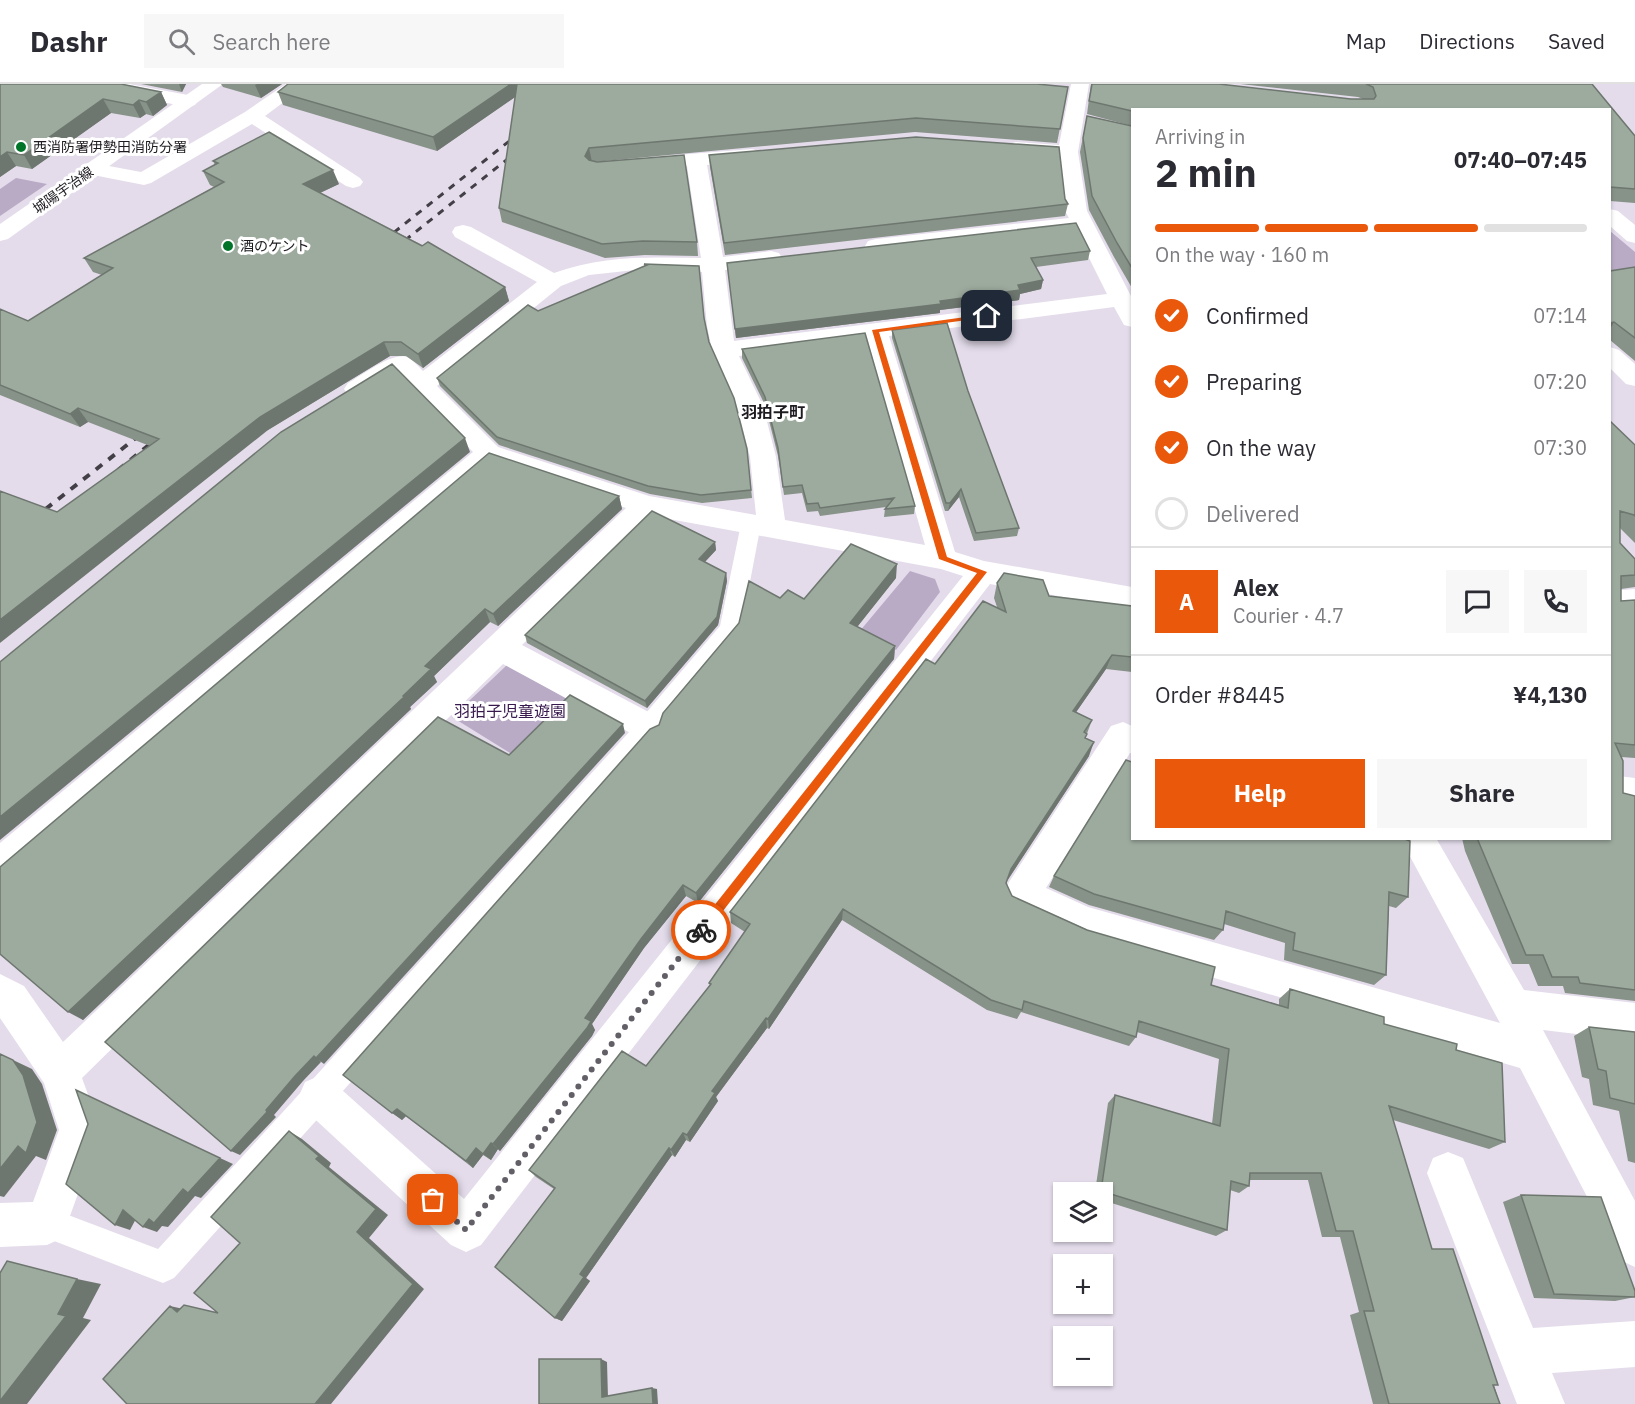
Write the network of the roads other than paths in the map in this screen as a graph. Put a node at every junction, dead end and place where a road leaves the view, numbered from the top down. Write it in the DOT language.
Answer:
graph roads {
  1 [pos="99,84"];
  2 [pos="214,84"];
  3 [pos="299,84"];
  4 [pos="1074,90"];
  5 [pos="188,101"];
  6 [pos="252,116"];
  7 [pos="1075,120"];
  8 [pos="1098,125"];
  9 [pos="998,147"];
  10 [pos="777,152"];
  11 [pos="1068,152"];
  12 [pos="696,159"];
  13 [pos="620,166"];
  14 [pos="93,169"];
  15 [pos="353,182"];
  16 [pos="1611,215"];
  17 [pos="1635,215"];
  18 [pos="1611,216"];
  19 [pos="1080,223"];
  20 [pos="463,232"];
  21 [pos="0,234"];
  22 [pos="1635,236"];
  23 [pos="855,248"];
  24 [pos="796,255"];
  25 [pos="713,265"];
  26 [pos="553,280"];
  27 [pos="1121,299"];
  28 [pos="1131,318"];
  29 [pos="875,330"];
  30 [pos="724,350"];
  31 [pos="1611,356"];
  32 [pos="1635,378"];
  33 [pos="423,384"];
  34 [pos="339,400"];
  35 [pos="489,453"];
  36 [pos="648,504"];
  37 [pos="761,526"];
  38 [pos="943,559"];
  39 [pos="983,572"];
  40 [pos="1131,598"];
  41 [pos="1635,600"];
  42 [pos="1611,602"];
  43 [pos="498,647"];
  44 [pos="648,727"];
  45 [pos="1131,740"];
  46 [pos="1611,789"];
  47 [pos="1635,793"];
  48 [pos="1418,840"];
  49 [pos="0,865"];
  50 [pos="0,992"];
  51 [pos="1513,1008"];
  52 [pos="1635,1022"];
  53 [pos="1533,1052"];
  54 [pos="60,1072"];
  55 [pos="319,1096"];
  56 [pos="1448,1173"];
  57 [pos="47,1223"];
  58 [pos="0,1225"];
  59 [pos="1635,1245"];
  60 [pos="1635,1344"];
  61 [pos="1520,1353"];
  62 [pos="1541,1404"];
  1 -- 5 [label="street"];
  2 -- 5 [label="street, 城陽宇治線"];
  3 -- 6 [label="street"];
  4 -- 7 [label="street"];
  5 -- 14 [label="street, 城陽宇治線"];
  6 -- 14 [label="street"];
  6 -- 15 [label="street"];
  7 -- 8 [label="street"];
  7 -- 11 [label="street"];
  9 -- 11 [label="street"];
  10 -- 12 [label="street"];
  11 -- 19 [label="street"];
  12 -- 13 [label="street"];
  12 -- 25 [label="street"];
  14 -- 21 [label="street, 城陽宇治線"];
  16 -- 17 [label="street"];
  18 -- 22 [label="street"];
  19 -- 23 [label="street"];
  19 -- 27 [label="street"];
  20 -- 26 [label="street"];
  24 -- 25 [label="street"];
  25 -- 26 [label="street"];
  25 -- 30 [label="street"];
  26 -- 33 [label="street"];
  27 -- 28 [label="street"];
  27 -- 29 [label="street"];
  29 -- 30 [label="street"];
  29 -- 38 [label="street"];
  30 -- 37 [label="street"];
  31 -- 32 [label="street"];
  33 -- 34 [label="street"];
  33 -- 35 [label="street"];
  35 -- 36 [label="street"];
  35 -- 49 [label="street"];
  36 -- 37 [label="street"];
  36 -- 43 [label="street"];
  37 -- 38 [label="street"];
  37 -- 44 [label="lane"];
  38 -- 39 [label="street"];
  39 -- 40 [label="street"];
  39 -- 55 [label="street"];
  41 -- 42 [label="street"];
  43 -- 44 [label="street"];
  43 -- 54 [label="street"];
  44 -- 55 [label="lane"];
  45 -- 53 [label="street"];
  46 -- 47 [label="street"];
  48 -- 51 [label="street"];
  50 -- 54 [label="street"];
  51 -- 52 [label="street"];
  51 -- 53 [label="street"];
  53 -- 59 [label="street"];
  54 -- 57 [label="street"];
  55 -- 57 [label="lane"];
  56 -- 61 [label="street"];
  57 -- 58 [label="street"];
  60 -- 61 [label="street"];
  61 -- 62 [label="street"];
}
